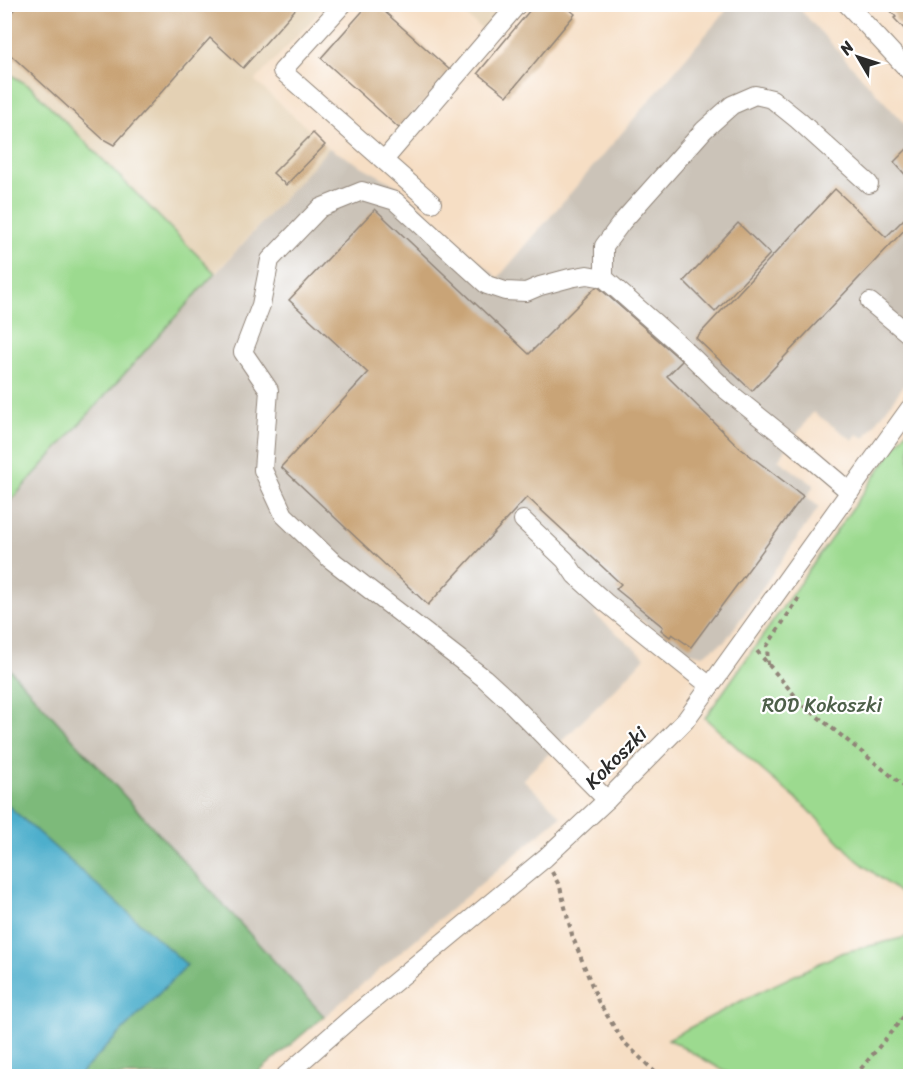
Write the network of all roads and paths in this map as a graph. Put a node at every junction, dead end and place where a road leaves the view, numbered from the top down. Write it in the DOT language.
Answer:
graph roads {
  1 [pos="344,4"];
  2 [pos="518,4"];
  3 [pos="847,4"];
  4 [pos="910,72"];
  5 [pos="384,160"];
  6 [pos="869,184"];
  7 [pos="432,203"];
  8 [pos="604,278"];
  9 [pos="870,302"];
  10 [pos="910,335"];
  11 [pos="910,408"];
  12 [pos="850,492"];
  13 [pos="522,520"];
  14 [pos="802,593"];
  15 [pos="754,648"];
  16 [pos="768,665"];
  17 [pos="710,686"];
  18 [pos="910,788"];
  19 [pos="607,800"];
  20 [pos="545,858"];
  21 [pos="910,1009"];
  22 [pos="740,1074"];
  23 [pos="285,1077"];
  24 [pos="660,1077"];
  25 [pos="746,1077"];
  26 [pos="855,1077"];
  1 -- 5 [label="street"];
  2 -- 5 [label="street"];
  3 -- 4 [label="street"];
  5 -- 7 [label="street"];
  6 -- 8 [label="street"];
  8 -- 12 [label="street"];
  8 -- 19 [label="street"];
  9 -- 10 [label="street"];
  11 -- 12 [label="street, Kokoszki"];
  12 -- 17 [label="street, Kokoszki"];
  13 -- 17 [label="street"];
  14 -- 16 [label="path"];
  15 -- 16 [label="path"];
  16 -- 18 [label="path"];
  17 -- 19 [label="street, Kokoszki"];
  19 -- 20 [label="street, Kokoszki"];
  20 -- 23 [label="street, Kokoszki"];
  20 -- 24 [label="path"];
  21 -- 26 [label="path"];
  22 -- 25 [label="path"];
}
